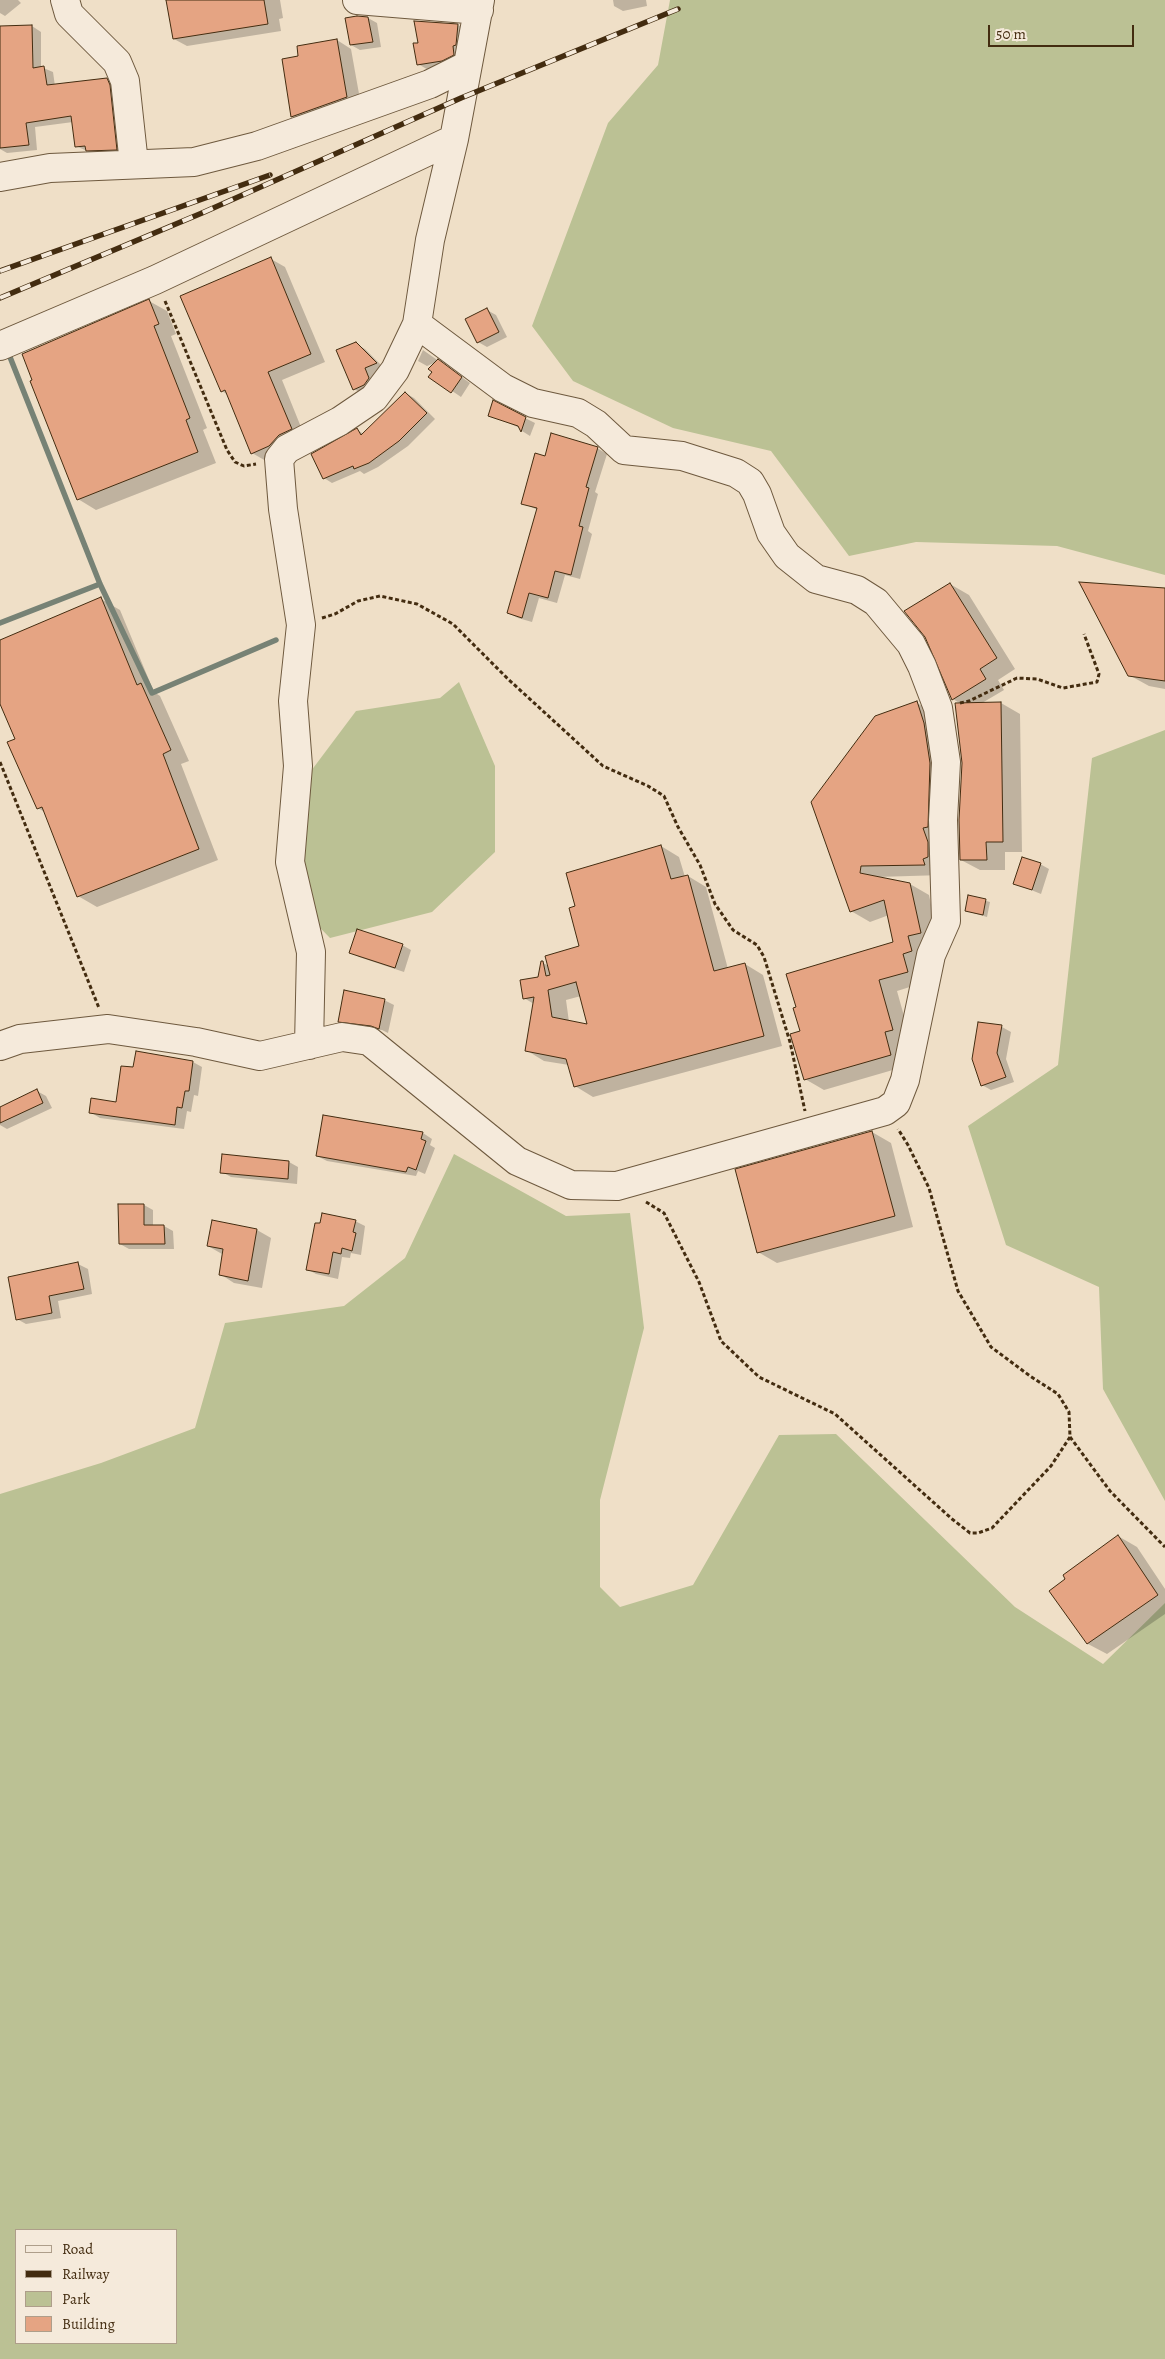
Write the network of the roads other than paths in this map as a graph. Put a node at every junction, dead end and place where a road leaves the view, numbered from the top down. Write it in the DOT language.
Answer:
graph roads {
  1 [pos="65,0"];
  2 [pos="357,0"];
  3 [pos="479,5"];
  4 [pos="466,66"];
  5 [pos="454,139"];
  6 [pos="134,164"];
  7 [pos="0,177"];
  8 [pos="417,324"];
  9 [pos="0,346"];
  10 [pos="309,1045"];
  11 [pos="0,1046"];
  1 -- 6 [label="street"];
  2 -- 3 [label="street"];
  3 -- 4 [label="street"];
  4 -- 5 [label="street"];
  4 -- 6 [label="street"];
  5 -- 8 [label="street"];
  5 -- 9 [label="street"];
  6 -- 7 [label="street"];
  8 -- 10 [label="street"];
  8 -- 10 [label="street"];
  10 -- 11 [label="street"];
}
